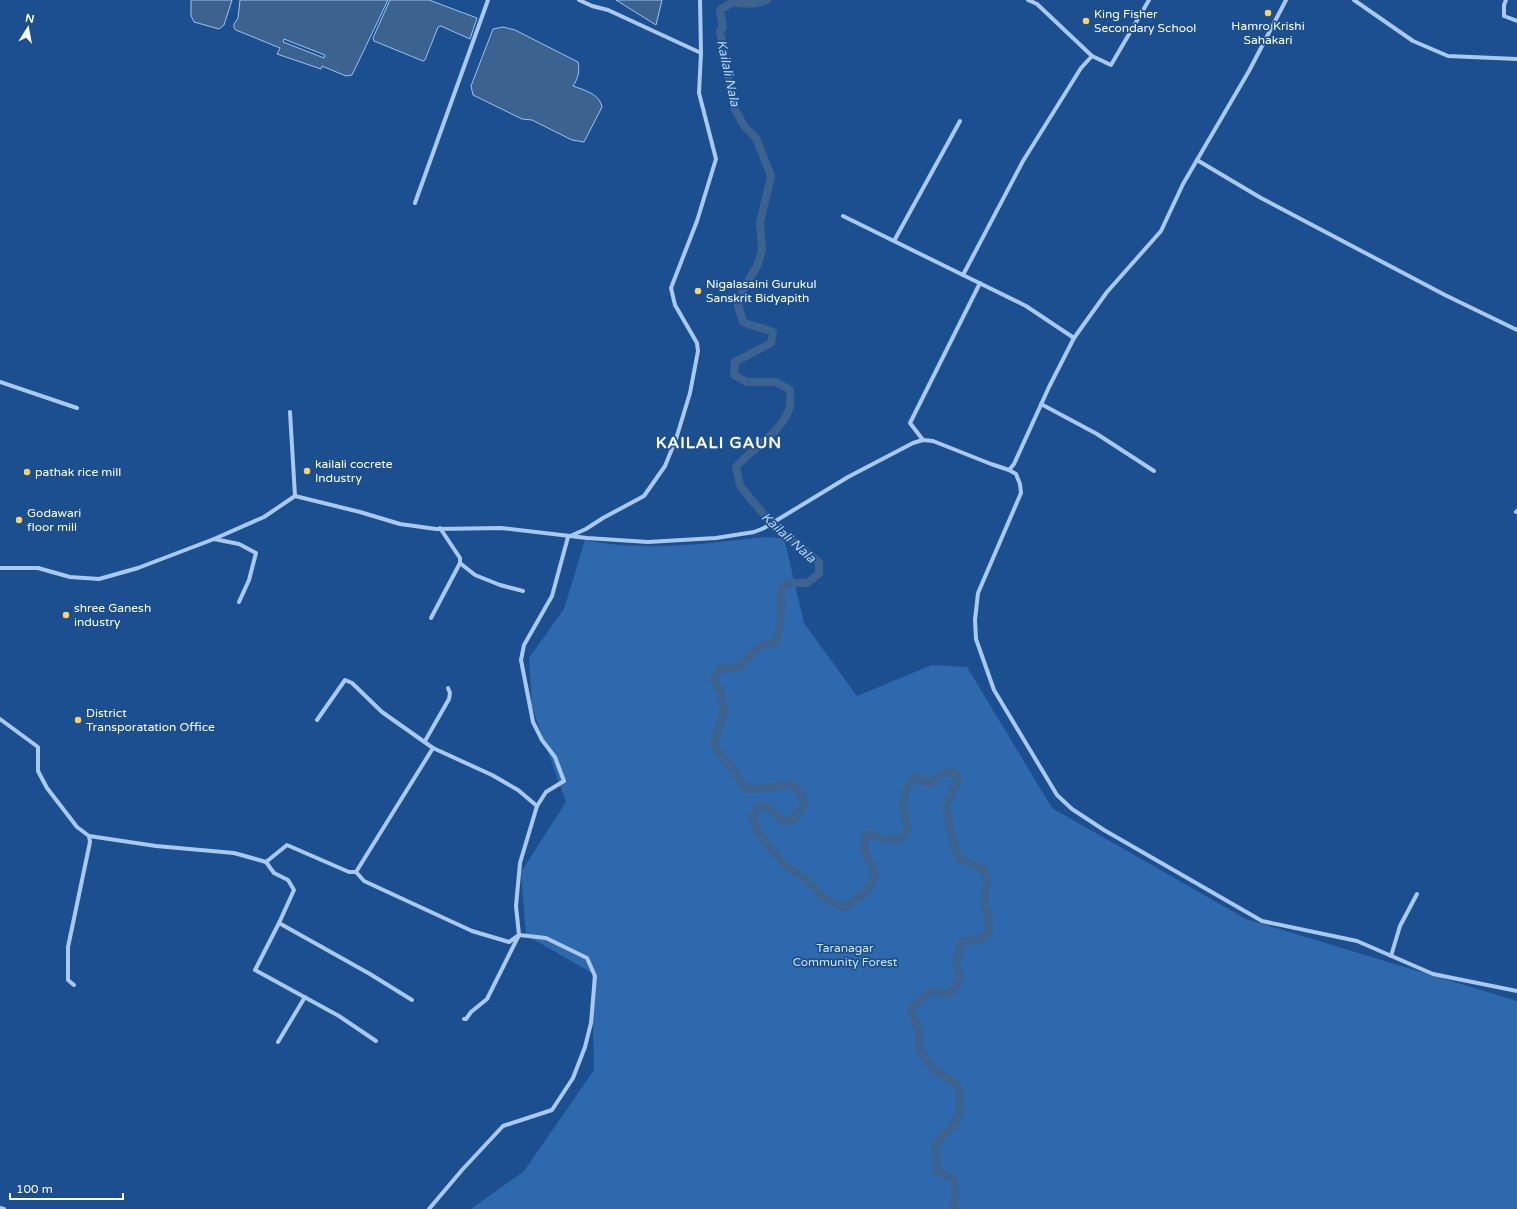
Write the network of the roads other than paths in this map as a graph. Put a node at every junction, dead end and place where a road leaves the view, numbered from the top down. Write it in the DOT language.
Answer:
graph roads {
  1 [pos="488,0"];
  2 [pos="579,0"];
  3 [pos="700,0"];
  4 [pos="1028,0"];
  5 [pos="1150,0"];
  6 [pos="1286,0"];
  7 [pos="1354,0"];
  8 [pos="1506,0"];
  9 [pos="1517,21"];
  10 [pos="701,53"];
  11 [pos="1092,56"];
  12 [pos="1517,59"];
  13 [pos="960,121"];
  14 [pos="1197,160"];
  15 [pos="415,203"];
  16 [pos="843,216"];
  17 [pos="894,241"];
  18 [pos="963,275"];
  19 [pos="980,283"];
  20 [pos="1517,330"];
  21 [pos="1074,338"];
  22 [pos="0,382"];
  23 [pos="1041,404"];
  24 [pos="77,408"];
  25 [pos="290,412"];
  26 [pos="923,440"];
  27 [pos="1009,470"];
  28 [pos="1154,471"];
  29 [pos="295,496"];
  30 [pos="440,528"];
  31 [pos="568,537"];
  32 [pos="214,539"];
  33 [pos="460,563"];
  34 [pos="0,568"];
  35 [pos="523,591"];
  36 [pos="239,602"];
  37 [pos="431,618"];
  38 [pos="448,688"];
  39 [pos="0,719"];
  40 [pos="316,720"];
  41 [pos="425,741"];
  42 [pos="433,748"];
  43 [pos="537,806"];
  44 [pos="89,836"];
  45 [pos="266,862"];
  46 [pos="356,872"];
  47 [pos="1417,894"];
  48 [pos="279,923"];
  49 [pos="519,935"];
  50 [pos="1391,956"];
  51 [pos="74,985"];
  52 [pos="1517,991"];
  53 [pos="305,997"];
  54 [pos="412,1000"];
  55 [pos="464,1019"];
  56 [pos="376,1041"];
  57 [pos="278,1042"];
  58 [pos="0,1208"];
  59 [pos="4,1209"];
  60 [pos="429,1209"];
  1 -- 15 [label="street"];
  2 -- 10 [label="street"];
  3 -- 10 [label="street"];
  4 -- 11 [label="street"];
  5 -- 11 [label="street"];
  6 -- 14 [label="street"];
  7 -- 12 [label="street"];
  8 -- 9 [label="street"];
  10 -- 31 [label="street"];
  11 -- 18 [label="street"];
  13 -- 17 [label="street"];
  14 -- 20 [label="street"];
  14 -- 21 [label="street"];
  16 -- 17 [label="street"];
  17 -- 18 [label="street"];
  18 -- 19 [label="street"];
  19 -- 21 [label="street"];
  19 -- 26 [label="street"];
  21 -- 23 [label="street"];
  22 -- 24 [label="street"];
  23 -- 27 [label="street"];
  23 -- 28 [label="street"];
  25 -- 29 [label="street"];
  26 -- 27 [label="street"];
  26 -- 31 [label="street"];
  27 -- 50 [label="street"];
  29 -- 30 [label="street"];
  29 -- 32 [label="street"];
  30 -- 31 [label="street"];
  30 -- 33 [label="street"];
  31 -- 43 [label="street"];
  32 -- 34 [label="street"];
  32 -- 36 [label="street"];
  33 -- 35 [label="street"];
  33 -- 37 [label="street"];
  38 -- 41 [label="street"];
  39 -- 44 [label="street"];
  40 -- 41 [label="street"];
  41 -- 42 [label="street"];
  42 -- 43 [label="street"];
  42 -- 46 [label="street"];
  43 -- 49 [label="street"];
  44 -- 45 [label="street"];
  44 -- 51 [label="street"];
  45 -- 46 [label="street"];
  45 -- 48 [label="street"];
  46 -- 49 [label="street"];
  47 -- 50 [label="street"];
  48 -- 53 [label="street"];
  48 -- 54 [label="street"];
  49 -- 55 [label="street"];
  49 -- 60 [label="street"];
  50 -- 52 [label="street"];
  53 -- 56 [label="street"];
  53 -- 57 [label="street"];
  58 -- 59 [label="street"];
}
